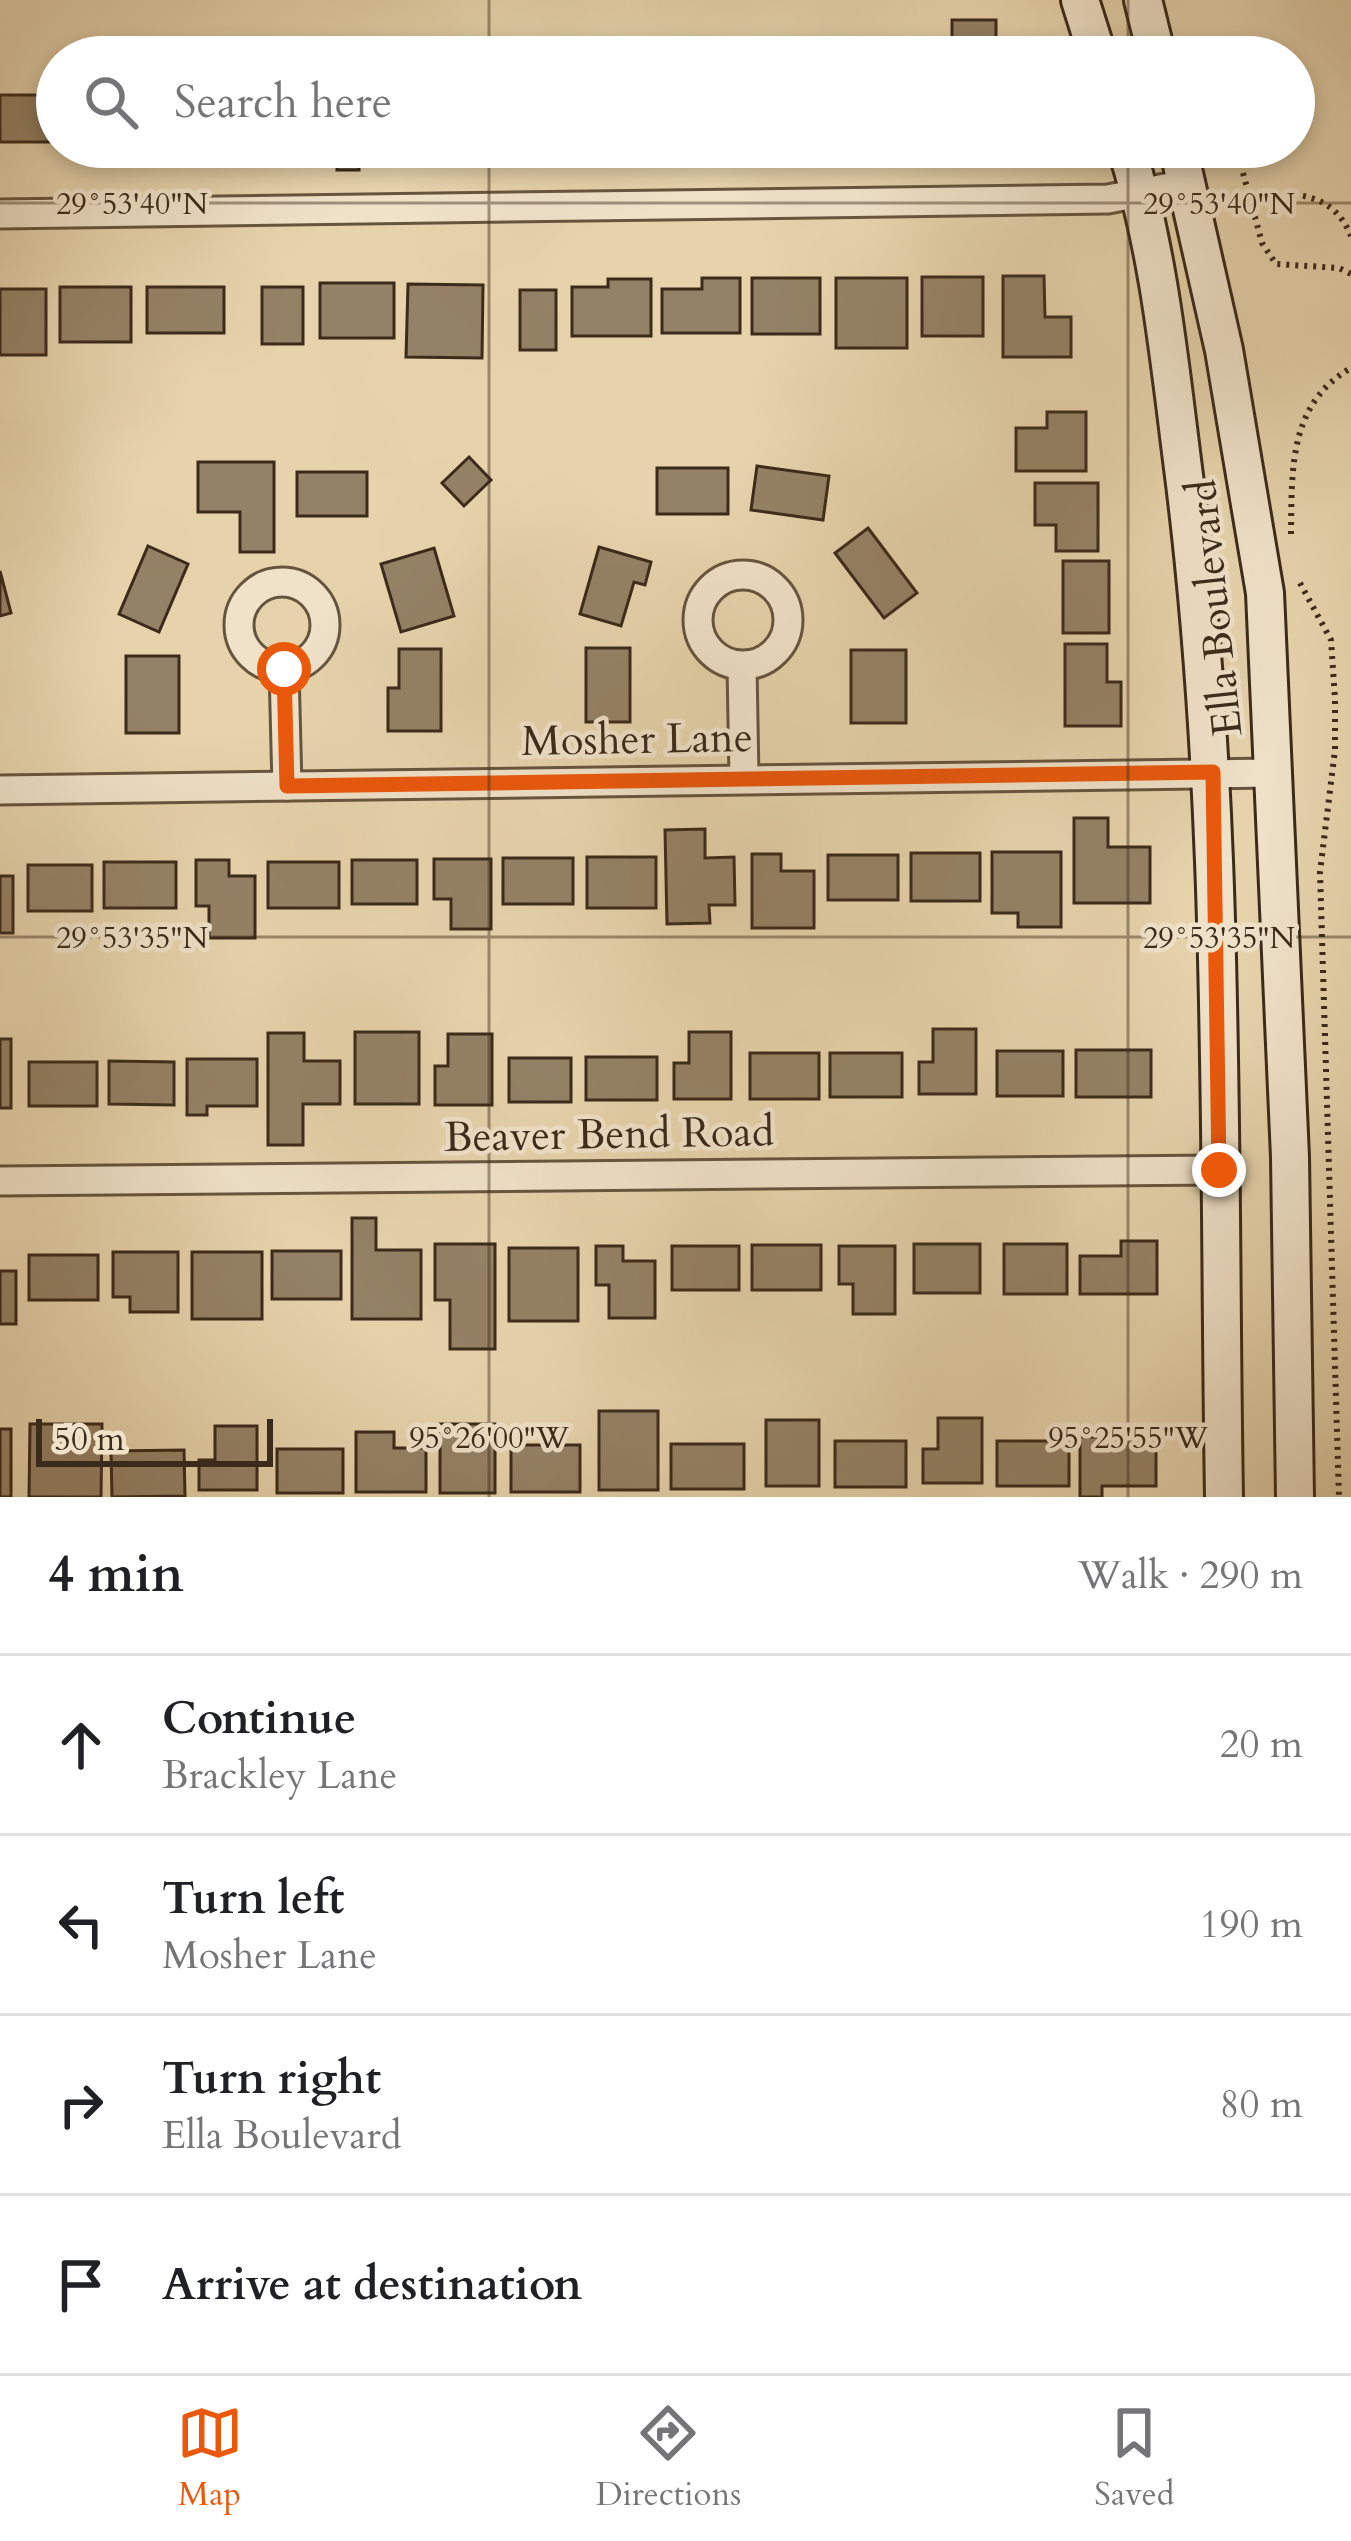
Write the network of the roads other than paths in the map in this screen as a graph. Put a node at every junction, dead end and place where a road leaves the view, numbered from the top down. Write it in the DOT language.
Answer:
graph roads {
  1 [pos="1080,0"];
  2 [pos="1143,0"];
  3 [pos="1091,36"];
  4 [pos="1152,36"];
  5 [pos="1133,168"];
  6 [pos="1183,168"];
  7 [pos="1186,184"];
  8 [pos="1141,194"];
  9 [pos="0,214"];
  10 [pos="742,665"];
  11 [pos="284,669"];
  12 [pos="1213,772"];
  13 [pos="1275,773"];
  14 [pos="744,778"];
  15 [pos="287,786"];
  16 [pos="0,790"];
  17 [pos="1219,1170"];
  18 [pos="0,1181"];
  19 [pos="1224,1497"];
  20 [pos="1295,1497"];
  1 -- 3 [label="main road"];
  2 -- 4 [label="main road"];
  5 -- 8 [label="main road, Ella Boulevard"];
  6 -- 7 [label="main road, Ella Boulevard"];
  7 -- 8 [label="street"];
  7 -- 13 [label="main road, Ella Boulevard"];
  8 -- 9 [label="street"];
  8 -- 12 [label="main road, Ella Boulevard"];
  10 -- 14 [label="street"];
  11 -- 15 [label="street"];
  12 -- 13 [label="street, Mosher Lane"];
  12 -- 14 [label="street, Mosher Lane"];
  12 -- 17 [label="main road, Ella Boulevard"];
  13 -- 20 [label="main road, Ella Boulevard"];
  14 -- 15 [label="street, Mosher Lane"];
  15 -- 16 [label="street, Mosher Lane"];
  17 -- 18 [label="street, Beaver Bend Road"];
  17 -- 19 [label="main road, Ella Boulevard"];
}
